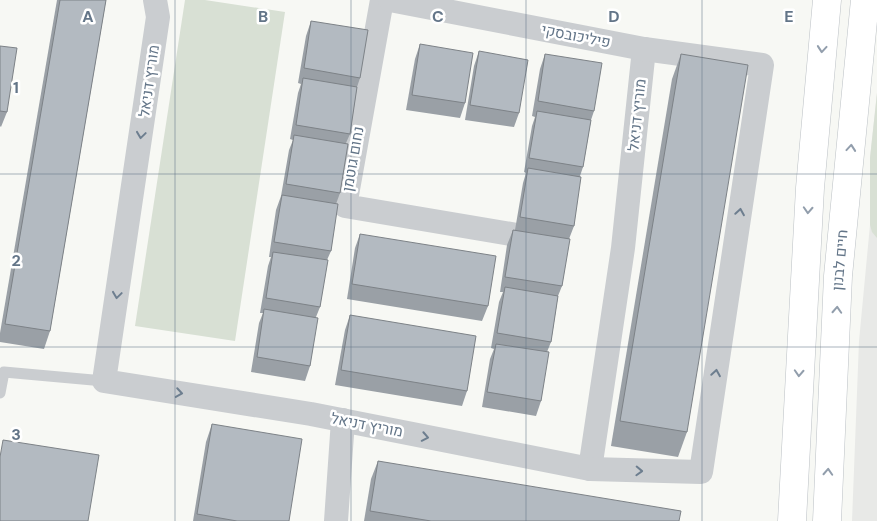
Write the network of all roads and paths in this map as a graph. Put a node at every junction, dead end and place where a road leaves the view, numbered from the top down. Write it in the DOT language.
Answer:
graph roads {
  1 [pos="156,0"];
  2 [pos="382,0"];
  3 [pos="390,0"];
  4 [pos="827,0"];
  5 [pos="865,0"];
  6 [pos="644,49"];
  7 [pos="517,235"];
  8 [pos="104,381"];
  9 [pos="0,393"];
  10 [pos="343,420"];
  11 [pos="590,469"];
  12 [pos="336,521"];
  13 [pos="792,521"];
  14 [pos="827,521"];
  1 -- 8 [label="street, מוריץ דניאל, one-way"];
  2 -- 7 [label="street, נחום גוטמן"];
  3 -- 6 [label="street, פיליכובסקי"];
  4 -- 13 [label="main road, one-way"];
  14 -- 5 [label="main road, חיים לבנון, one-way"];
  6 -- 11 [label="street, מוריץ דניאל"];
  11 -- 6 [label="street, פיליכובסקי, one-way"];
  8 -- 9 [label="lane"];
  8 -- 10 [label="street, מוריץ דניאל, one-way"];
  10 -- 11 [label="street, מוריץ דניאל, one-way"];
  10 -- 12 [label="street"];
}
